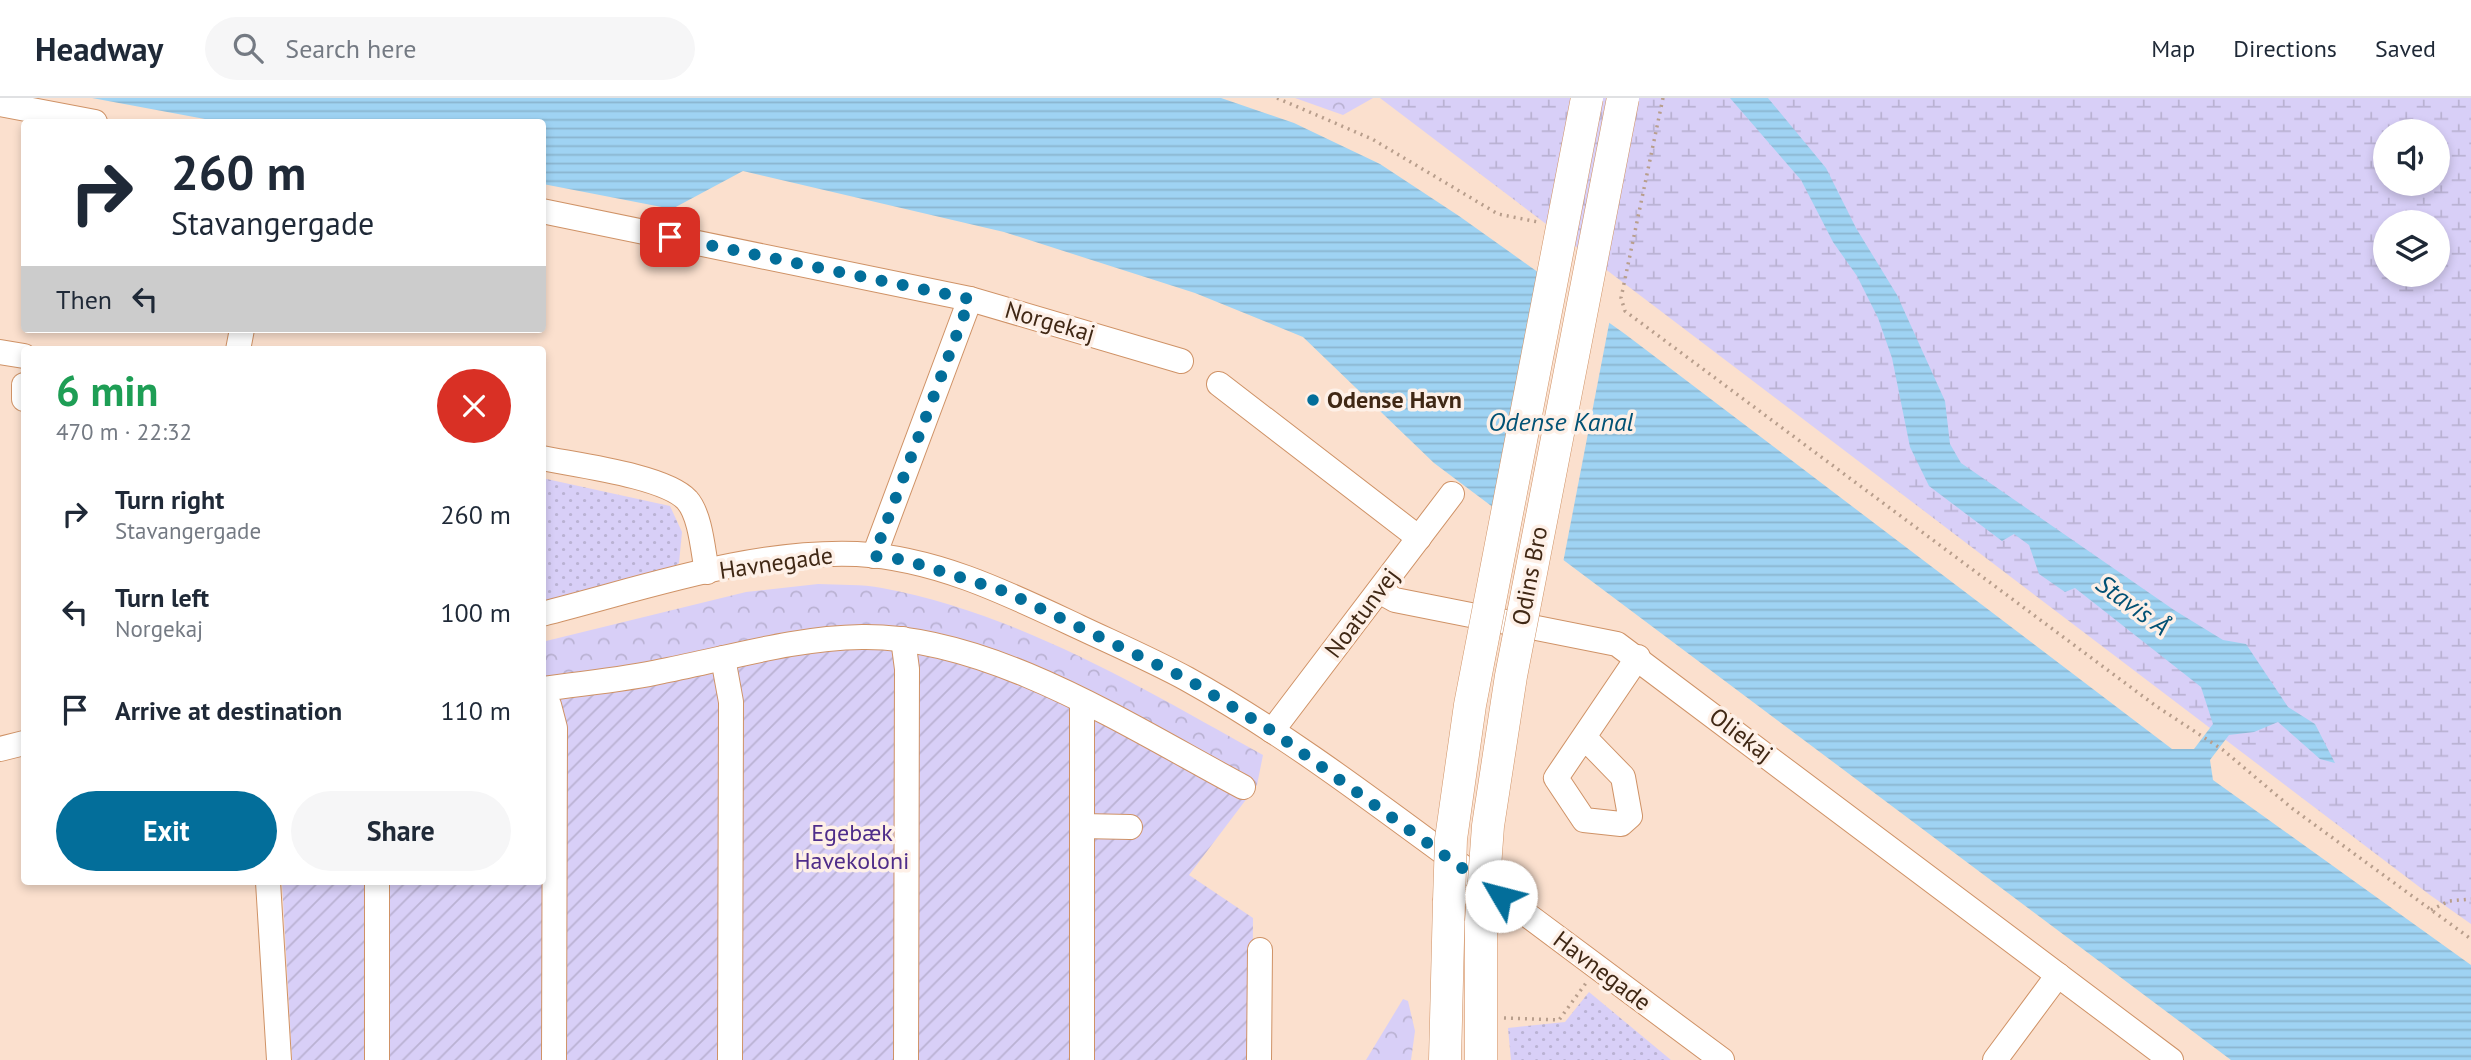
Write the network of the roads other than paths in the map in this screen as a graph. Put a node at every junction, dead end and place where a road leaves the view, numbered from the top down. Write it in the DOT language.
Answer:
graph roads {
  1 [pos="1587,98"];
  2 [pos="1623,98"];
  3 [pos="0,104"];
  4 [pos="79,119"];
  5 [pos="546,212"];
  6 [pos="970,299"];
  7 [pos="0,352"];
  8 [pos="21,356"];
  9 [pos="1181,360"];
  10 [pos="1219,384"];
  11 [pos="546,459"];
  12 [pos="1452,494"];
  13 [pos="1419,538"];
  14 [pos="874,556"];
  15 [pos="707,572"];
  16 [pos="1379,591"];
  17 [pos="546,613"];
  18 [pos="903,639"];
  19 [pos="1638,657"];
  20 [pos="723,658"];
  21 [pos="546,688"];
  22 [pos="546,702"];
  23 [pos="1082,702"];
  24 [pos="1272,731"];
  25 [pos="1584,737"];
  26 [pos="21,744"];
  27 [pos="0,749"];
  28 [pos="1243,787"];
  29 [pos="1082,826"];
  30 [pos="1130,827"];
  31 [pos="268,885"];
  32 [pos="377,885"];
  33 [pos="1260,950"];
  34 [pos="2058,975"];
  35 [pos="279,1060"];
  36 [pos="377,1060"];
  37 [pos="554,1060"];
  38 [pos="730,1060"];
  39 [pos="906,1060"];
  40 [pos="1082,1060"];
  41 [pos="1259,1060"];
  42 [pos="1445,1060"];
  43 [pos="1481,1060"];
  44 [pos="1722,1060"];
  45 [pos="1995,1060"];
  46 [pos="2171,1060"];
  1 -- 42 [label="main road, Odins Bro, bridge"];
  2 -- 43 [label="main road, Odins Bro, bridge"];
  3 -- 4 [label="street"];
  5 -- 6 [label="street, Norgekaj"];
  6 -- 9 [label="street, Norgekaj"];
  6 -- 14 [label="street"];
  7 -- 8 [label="street"];
  10 -- 13 [label="street"];
  11 -- 15 [label="street, Havnegade"];
  12 -- 13 [label="street, Noatunvej"];
  13 -- 16 [label="street, Noatunvej"];
  14 -- 15 [label="street, Havnegade"];
  14 -- 24 [label="street, Havnegade"];
  15 -- 17 [label="street"];
  16 -- 19 [label="street, Oliekaj"];
  16 -- 24 [label="street, Noatunvej"];
  18 -- 20 [label="street"];
  18 -- 23 [label="street"];
  18 -- 39 [label="street"];
  19 -- 25 [label="street"];
  19 -- 34 [label="street, Oliekaj"];
  20 -- 21 [label="street"];
  20 -- 38 [label="street"];
  22 -- 37 [label="street"];
  23 -- 28 [label="street"];
  23 -- 29 [label="street"];
  24 -- 44 [label="street, Havnegade"];
  26 -- 27 [label="street"];
  29 -- 30 [label="street"];
  29 -- 40 [label="street"];
  31 -- 35 [label="street"];
  32 -- 36 [label="street"];
  33 -- 41 [label="street"];
  34 -- 45 [label="street"];
  34 -- 46 [label="street, Oliekaj"];
}
